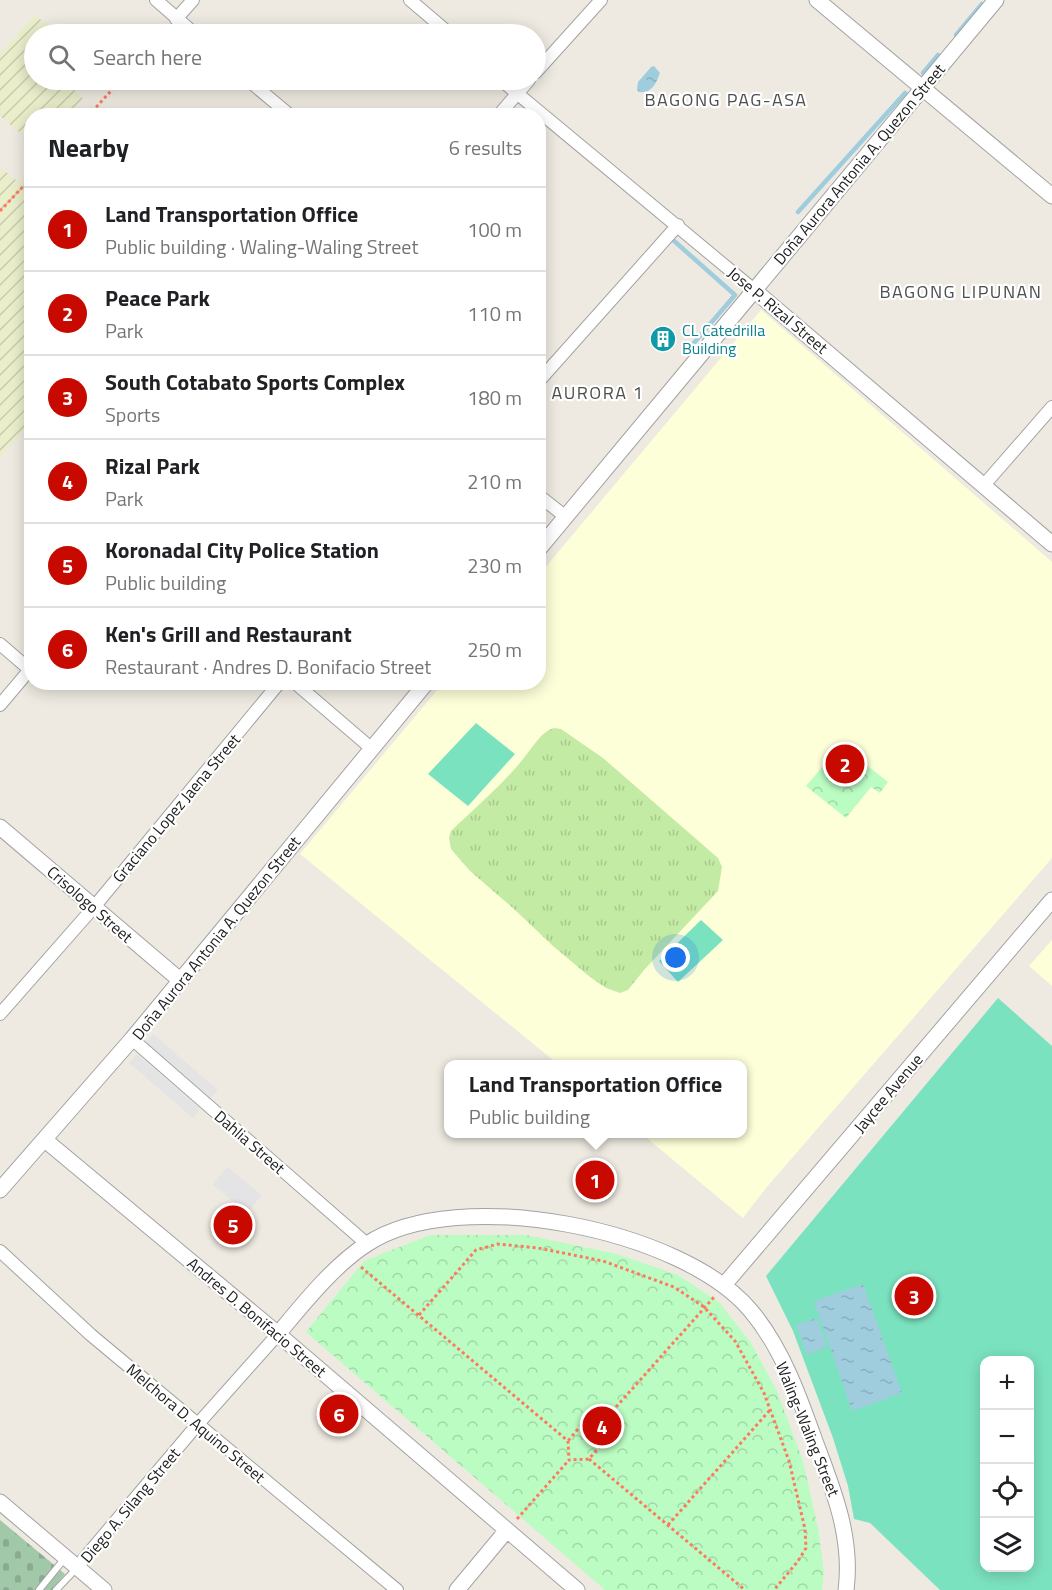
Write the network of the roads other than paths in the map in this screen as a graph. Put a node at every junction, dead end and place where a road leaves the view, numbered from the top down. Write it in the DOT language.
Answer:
graph roads {
  1 [pos="156,0"];
  2 [pos="193,0"];
  3 [pos="410,0"];
  4 [pos="600,0"];
  5 [pos="817,0"];
  6 [pos="996,0"];
  7 [pos="176,19"];
  8 [pos="182,24"];
  9 [pos="438,24"];
  10 [pos="546,61"];
  11 [pos="921,88"];
  12 [pos="260,90"];
  13 [pos="513,90"];
  14 [pos="520,90"];
  15 [pos="517,93"];
  16 [pos="281,108"];
  17 [pos="505,108"];
  18 [pos="535,108"];
  19 [pos="546,117"];
  20 [pos="1052,196"];
  21 [pos="678,225"];
  22 [pos="754,290"];
  23 [pos="546,373"];
  24 [pos="1052,407"];
  25 [pos="984,485"];
  26 [pos="546,501"];
  27 [pos="566,517"];
  28 [pos="546,541"];
  29 [pos="1052,544"];
  30 [pos="0,644"];
  31 [pos="24,663"];
  32 [pos="24,675"];
  33 [pos="273,690"];
  34 [pos="303,690"];
  35 [pos="420,690"];
  36 [pos="0,705"];
  37 [pos="371,748"];
  38 [pos="0,827"];
  39 [pos="1052,900"];
  40 [pos="94,907"];
  41 [pos="181,981"];
  42 [pos="0,1014"];
  43 [pos="132,1039"];
  44 [pos="45,1140"];
  45 [pos="0,1190"];
  46 [pos="367,1244"];
  47 [pos="0,1251"];
  48 [pos="724,1285"];
  49 [pos="278,1334"];
  50 [pos="197,1425"];
  51 [pos="0,1502"];
  52 [pos="507,1530"];
  53 [pos="71,1562"];
  54 [pos="39,1590"];
  55 [pos="56,1590"];
  56 [pos="104,1590"];
  57 [pos="397,1590"];
  58 [pos="457,1590"];
  59 [pos="577,1590"];
  60 [pos="846,1590"];
  1 -- 7 [label="street"];
  2 -- 7 [label="street"];
  3 -- 9 [label="street"];
  4 -- 10 [label="street"];
  5 -- 11 [label="street"];
  6 -- 11 [label="street, Doña Aurora Antonia A. Quezon Street"];
  7 -- 8 [label="street"];
  11 -- 20 [label="street"];
  11 -- 22 [label="street, Doña Aurora Antonia A. Quezon Street"];
  12 -- 16 [label="street"];
  13 -- 15 [label="street, Jose P. Rizal Street"];
  14 -- 15 [label="street"];
  15 -- 17 [label="street"];
  15 -- 18 [label="street, Jose P. Rizal Street"];
  19 -- 21 [label="street, Jose P. Rizal Street"];
  21 -- 22 [label="street, Jose P. Rizal Street"];
  21 -- 23 [label="street"];
  22 -- 25 [label="street, Jose P. Rizal Street"];
  22 -- 27 [label="street, Doña Aurora Antonia A. Quezon Street"];
  24 -- 25 [label="street"];
  25 -- 29 [label="street, Jose P. Rizal Street"];
  26 -- 27 [label="street"];
  27 -- 28 [label="street, Doña Aurora Antonia A. Quezon Street"];
  30 -- 31 [label="street"];
  32 -- 36 [label="street"];
  33 -- 40 [label="street, Graciano Lopez Jaena Street"];
  34 -- 37 [label="street"];
  35 -- 37 [label="street, Doña Aurora Antonia A. Quezon Street"];
  37 -- 41 [label="street, Doña Aurora Antonia A. Quezon Street"];
  38 -- 40 [label="street, Crisologo Street"];
  39 -- 48 [label="street, Jaycee Avenue"];
  40 -- 41 [label="street, Crisologo Street"];
  40 -- 42 [label="street, Graciano Lopez Jaena Street"];
  41 -- 43 [label="street, Doña Aurora Antonia A. Quezon Street"];
  43 -- 44 [label="street, Doña Aurora Antonia A. Quezon Street"];
  43 -- 46 [label="street, Dahlia Street"];
  44 -- 45 [label="street, Doña Aurora Antonia A. Quezon Street"];
  44 -- 49 [label="street, Andres D. Bonifacio Street"];
  46 -- 48 [label="street, Waling-Waling Street"];
  46 -- 49 [label="street, Waling-Waling Street"];
  47 -- 50 [label="street, Melchora D. Aquino Street"];
  48 -- 60 [label="street, Waling-Waling Street"];
  49 -- 50 [label="street, Diego A. Silang Street"];
  49 -- 52 [label="street, Andres D. Bonifacio Street"];
  50 -- 53 [label="street, Diego A. Silang Street"];
  50 -- 57 [label="street, Melchora D. Aquino Street"];
  51 -- 53 [label="street"];
  52 -- 58 [label="street"];
  52 -- 59 [label="street, Andres D. Bonifacio Street"];
  53 -- 54 [label="lane"];
  53 -- 55 [label="lane"];
  53 -- 56 [label="street"];
}
